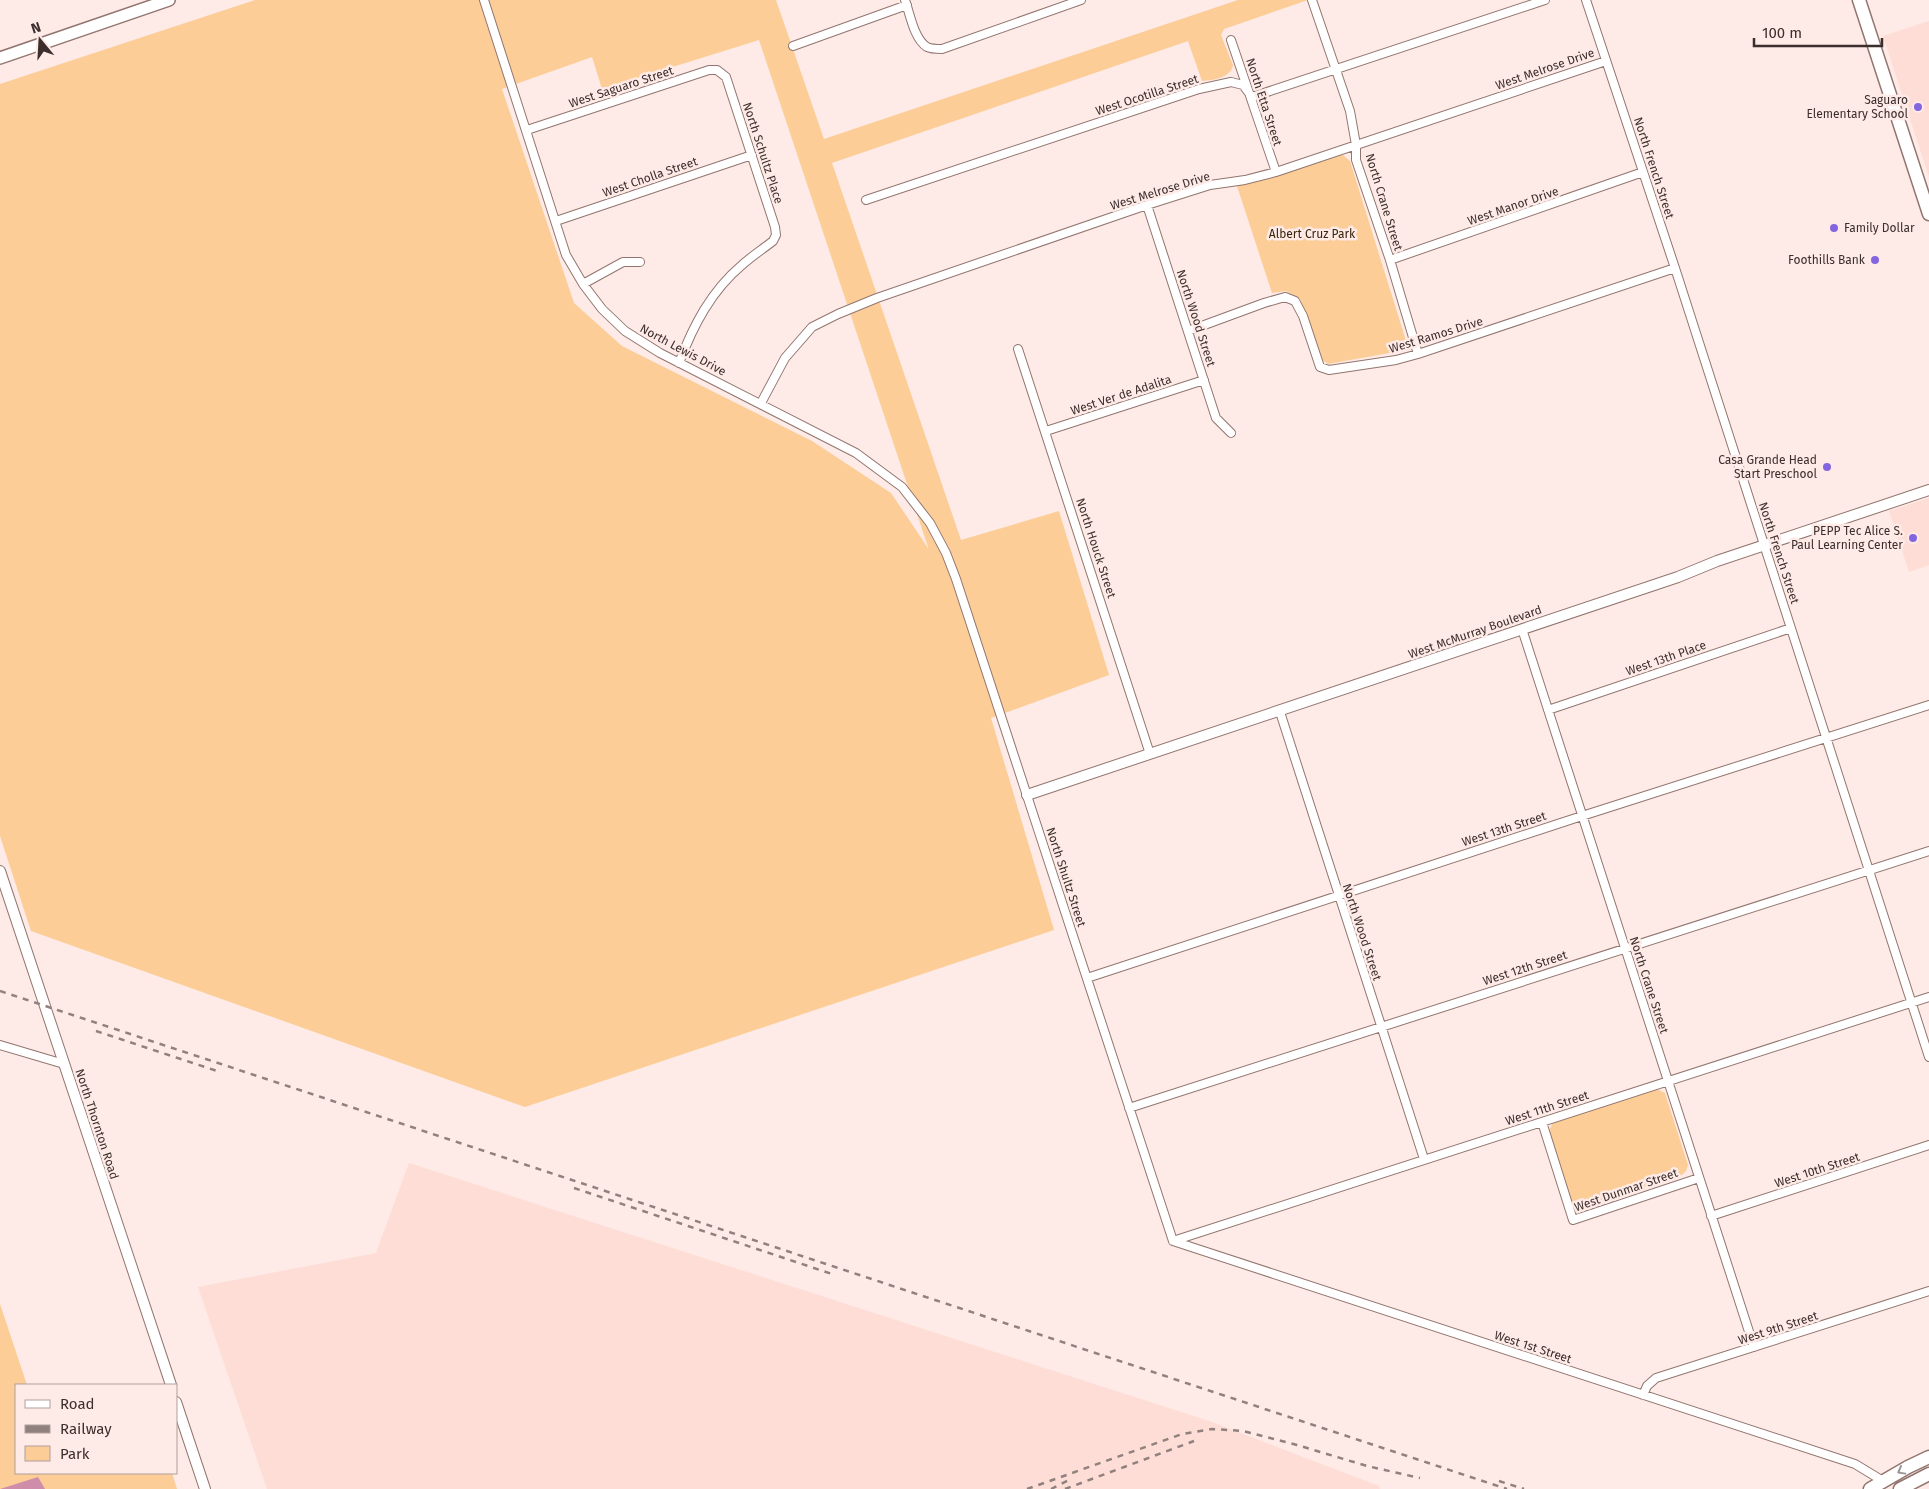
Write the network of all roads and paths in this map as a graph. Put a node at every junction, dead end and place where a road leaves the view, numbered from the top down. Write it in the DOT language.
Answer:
graph roads {
  1 [pos="169,0"];
  2 [pos="484,0"];
  3 [pos="1082,0"];
  4 [pos="1312,0"];
  5 [pos="1545,0"];
  6 [pos="1586,0"];
  7 [pos="1858,0"];
  8 [pos="906,3"];
  9 [pos="1231,40"];
  10 [pos="793,46"];
  11 [pos="0,58"];
  12 [pos="1606,61"];
  13 [pos="1335,69"];
  14 [pos="722,73"];
  15 [pos="1252,97"];
  16 [pos="527,130"];
  17 [pos="1356,145"];
  18 [pos="752,155"];
  19 [pos="1276,172"];
  20 [pos="1643,172"];
  21 [pos="866,200"];
  22 [pos="1147,205"];
  23 [pos="1929,214"];
  24 [pos="556,221"];
  25 [pos="1390,260"];
  26 [pos="640,262"];
  27 [pos="1675,268"];
  28 [pos="583,284"];
  29 [pos="1188,330"];
  30 [pos="1018,349"];
  31 [pos="1418,354"];
  32 [pos="679,363"];
  33 [pos="1204,380"];
  34 [pos="761,403"];
  35 [pos="1046,431"];
  36 [pos="1231,434"];
  37 [pos="1929,490"];
  38 [pos="930,523"];
  39 [pos="1765,546"];
  40 [pos="1791,628"];
  41 [pos="1522,629"];
  42 [pos="1929,705"];
  43 [pos="1548,710"];
  44 [pos="1280,712"];
  45 [pos="1825,739"];
  46 [pos="1150,754"];
  47 [pos="1027,795"];
  48 [pos="1582,816"];
  49 [pos="1929,851"];
  50 [pos="0,871"];
  51 [pos="1868,871"];
  52 [pos="1338,895"];
  53 [pos="1625,947"];
  54 [pos="1087,978"];
  55 [pos="1929,997"];
  56 [pos="1911,1003"];
  57 [pos="1381,1027"];
  58 [pos="0,1045"];
  59 [pos="1929,1057"];
  60 [pos="64,1064"];
  61 [pos="1668,1080"];
  62 [pos="1129,1108"];
  63 [pos="1542,1122"];
  64 [pos="1929,1145"];
  65 [pos="1424,1159"];
  66 [pos="1699,1178"];
  67 [pos="1711,1216"];
  68 [pos="1173,1241"];
  69 [pos="1929,1291"];
  70 [pos="1754,1347"];
  71 [pos="171,1384"];
  72 [pos="1643,1395"];
  73 [pos="178,1408"];
  74 [pos="1929,1457"];
  75 [pos="1929,1474"];
  76 [pos="1883,1481"];
  77 [pos="205,1489"];
  78 [pos="1870,1489"];
  79 [pos="1900,1489"];
  1 -- 11 [label="main road"];
  2 -- 16 [label="street, North Lewis Drive"];
  3 -- 8 [label="street"];
  4 -- 13 [label="street, North Crane Street"];
  5 -- 13 [label="street"];
  6 -- 12 [label="street, North French Street"];
  7 -- 23 [label="main road"];
  8 -- 10 [label="street"];
  9 -- 15 [label="street, North Etta Street"];
  12 -- 17 [label="street, West Melrose Drive"];
  12 -- 20 [label="street, North French Street"];
  13 -- 15 [label="street"];
  13 -- 17 [label="street, North Crane Street"];
  14 -- 16 [label="street, West Saguaro Street"];
  14 -- 18 [label="street, North Schultz Place"];
  15 -- 19 [label="street, North Etta Street"];
  15 -- 21 [label="street, West Ocotilla Street"];
  16 -- 24 [label="street, North Lewis Drive"];
  17 -- 19 [label="street, West Melrose Drive"];
  17 -- 25 [label="street, North Crane Street"];
  18 -- 24 [label="street, West Cholla Street"];
  18 -- 32 [label="street, North Schultz Place"];
  19 -- 22 [label="street, West Melrose Drive"];
  20 -- 25 [label="street, West Manor Drive"];
  20 -- 27 [label="street, North French Street"];
  22 -- 29 [label="street, North Wood Street"];
  22 -- 34 [label="street, West Melrose Drive"];
  24 -- 28 [label="street, North Lewis Drive"];
  25 -- 31 [label="street, North Crane Street"];
  26 -- 28 [label="street"];
  27 -- 31 [label="street, West Ramos Drive"];
  27 -- 39 [label="street, North French Street"];
  28 -- 32 [label="street, North Lewis Drive"];
  29 -- 31 [label="street, West Ramos Drive"];
  29 -- 33 [label="street, North Wood Street"];
  30 -- 35 [label="street, North Houck Street"];
  32 -- 34 [label="street, North Lewis Drive"];
  33 -- 35 [label="street, West Ver de Adalita"];
  33 -- 36 [label="street, North Wood Street"];
  34 -- 38 [label="street, North Lewis Drive"];
  35 -- 46 [label="street, North Houck Street"];
  37 -- 39 [label="street, West McMurray Boulevard"];
  38 -- 47 [label="street, North Shultz Street"];
  39 -- 40 [label="street, North French Street"];
  39 -- 41 [label="street, West McMurray Boulevard"];
  40 -- 43 [label="street, West 13th Place"];
  40 -- 45 [label="street, North French Street"];
  41 -- 43 [label="street, North Crane Street"];
  41 -- 44 [label="street, West McMurray Boulevard"];
  42 -- 45 [label="street, West 13th Street"];
  43 -- 48 [label="street, North Crane Street"];
  44 -- 46 [label="street, West McMurray Boulevard"];
  44 -- 52 [label="street, North Wood Street"];
  45 -- 48 [label="street, West 13th Street"];
  45 -- 51 [label="street, North French Street"];
  46 -- 47 [label="street, West McMurray Boulevard"];
  47 -- 54 [label="street, North Shultz Street"];
  48 -- 52 [label="street, West 13th Street"];
  48 -- 53 [label="street, North Crane Street"];
  49 -- 51 [label="street, West 12th Street"];
  50 -- 60 [label="street, North Thornton Road"];
  51 -- 53 [label="street, West 12th Street"];
  51 -- 56 [label="street, North French Street"];
  52 -- 54 [label="street, West 13th Street"];
  52 -- 57 [label="street, North Wood Street"];
  53 -- 57 [label="street, West 12th Street"];
  53 -- 61 [label="street, North Crane Street"];
  54 -- 62 [label="street, North Shultz Street"];
  55 -- 56 [label="street, West 11th Street"];
  56 -- 59 [label="street, North French Street"];
  56 -- 61 [label="street, West 11th Street"];
  57 -- 62 [label="street, West 12th Street"];
  57 -- 65 [label="street, North Wood Street"];
  58 -- 60 [label="street"];
  60 -- 71 [label="street, North Thornton Road"];
  61 -- 63 [label="street, West 11th Street"];
  61 -- 66 [label="street, North Crane Street"];
  62 -- 68 [label="street, North Shultz Street"];
  63 -- 65 [label="street, West 11th Street"];
  63 -- 66 [label="street, West Dunmar Street"];
  64 -- 67 [label="street, West 10th Street"];
  65 -- 68 [label="street, West 11th Street"];
  66 -- 67 [label="street, North Crane Street"];
  67 -- 70 [label="street, North Crane Street"];
  68 -- 72 [label="street, West 1st Street"];
  69 -- 70 [label="street, West 9th Street"];
  70 -- 72 [label="street, West 9th Street"];
  72 -- 76 [label="street, West 1st Street"];
  73 -- 77 [label="street"];
  74 -- 76 [label="main road, one-way"];
  75 -- 79 [label="main road"];
  76 -- 78 [label="main road"];
}
